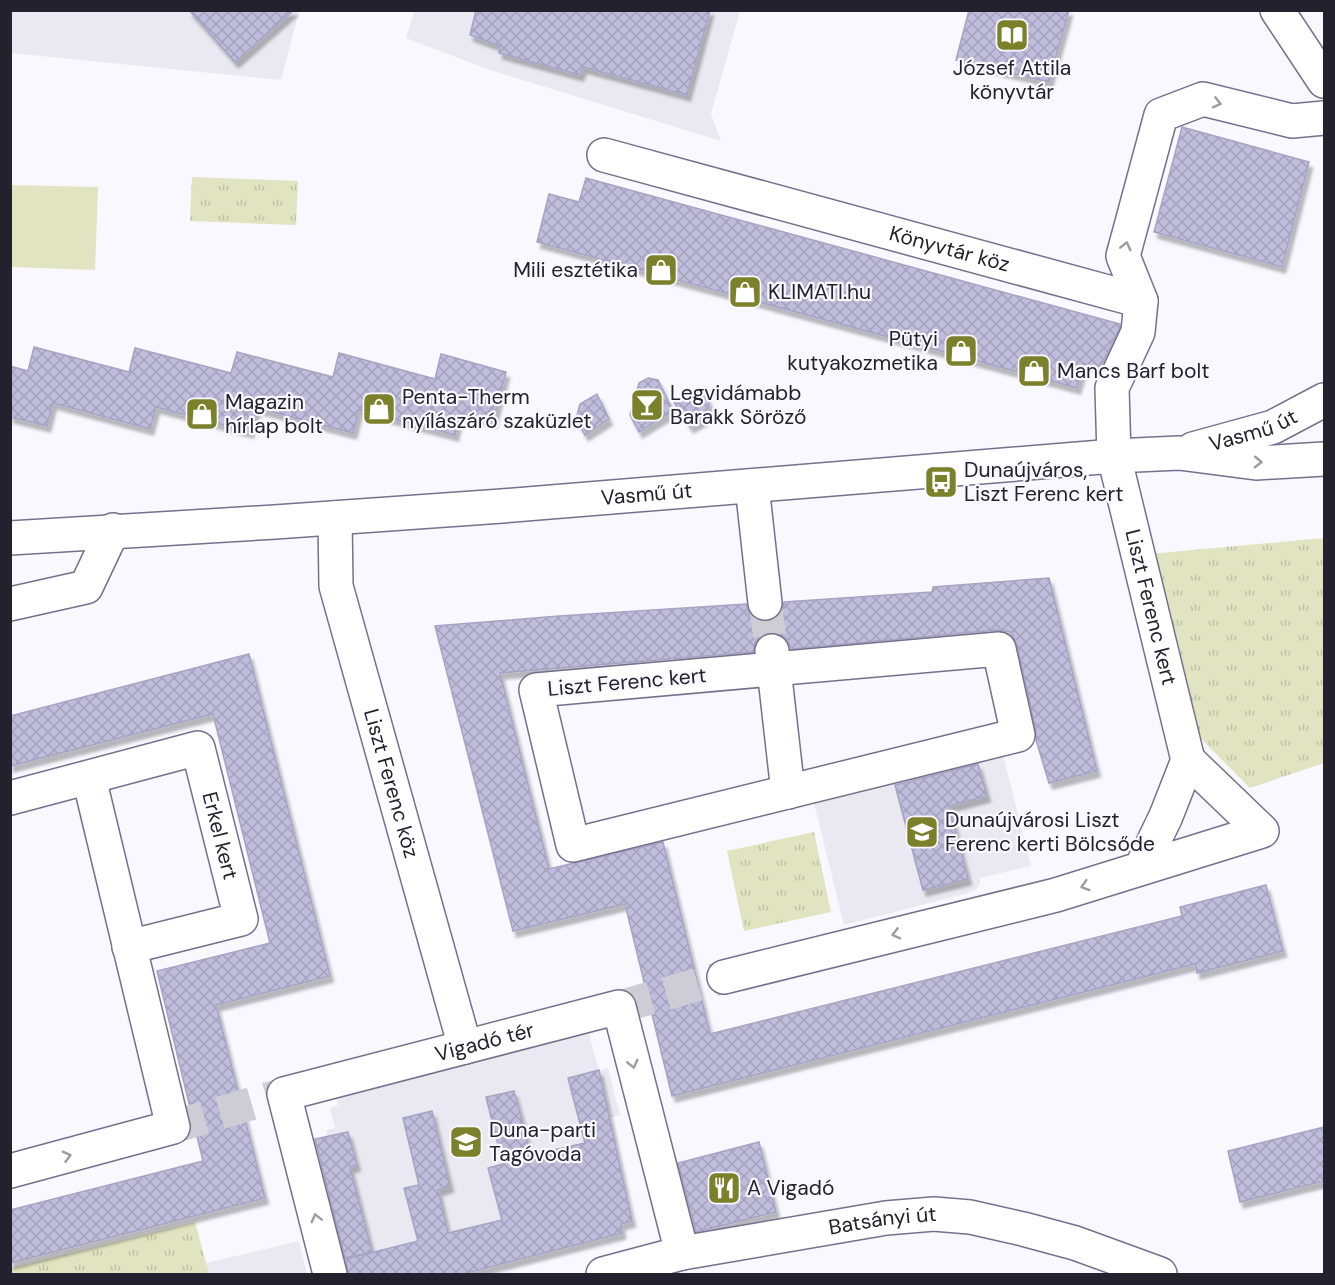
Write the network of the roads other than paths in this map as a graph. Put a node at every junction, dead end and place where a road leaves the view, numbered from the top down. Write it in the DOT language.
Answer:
graph roads {
  1 [pos="1277,10"];
  2 [pos="1324,81"];
  3 [pos="1324,118"];
  4 [pos="604,155"];
  5 [pos="1141,301"];
  6 [pos="1324,400"];
  7 [pos="1179,453"];
  8 [pos="1114,456"];
  9 [pos="1324,459"];
  10 [pos="752,486"];
  11 [pos="335,518"];
  12 [pos="113,530"];
  13 [pos="10,537"];
  14 [pos="765,603"];
  15 [pos="10,604"];
  16 [pos="774,660"];
  17 [pos="1188,760"];
  18 [pos="89,778"];
  19 [pos="788,792"];
  20 [pos="10,798"];
  21 [pos="1141,868"];
  22 [pos="129,947"];
  23 [pos="724,977"];
  24 [pos="465,1047"];
  25 [pos="10,1171"];
  26 [pos="682,1253"];
  27 [pos="330,1275"];
  28 [pos="603,1275"];
  29 [pos="1160,1275"];
  1 -- 2 [label="street"];
  5 -- 3 [label="street, one-way"];
  4 -- 5 [label="street, Könyvtár köz"];
  5 -- 8 [label="street"];
  6 -- 7 [label="street, Vasmű út"];
  7 -- 8 [label="street, Vasmű út"];
  7 -- 9 [label="street, Vasmű út, one-way"];
  8 -- 10 [label="street, Vasmű út"];
  8 -- 17 [label="street, Liszt Ferenc kert"];
  10 -- 11 [label="street, Vasmű út"];
  10 -- 14 [label="street"];
  11 -- 12 [label="street, Vasmű út"];
  11 -- 24 [label="street, Liszt Ferenc köz"];
  12 -- 13 [label="street, Vasmű út"];
  12 -- 15 [label="street"];
  16 -- 19 [label="street"];
  16 -- 19 [label="street, Liszt Ferenc kert"];
  16 -- 19 [label="street, Liszt Ferenc kert"];
  17 -- 21 [label="street"];
  17 -- 21 [label="street"];
  18 -- 20 [label="street, Erkel kert"];
  18 -- 22 [label="street"];
  18 -- 22 [label="street, Erkel kert"];
  21 -- 23 [label="street, one-way"];
  25 -- 22 [label="street, one-way"];
  24 -- 26 [label="street, Vigadó tér, one-way"];
  27 -- 24 [label="street, Vigadó tér, one-way"];
  26 -- 28 [label="street, Batsányi út"];
  26 -- 29 [label="street, Batsányi út"];
}
